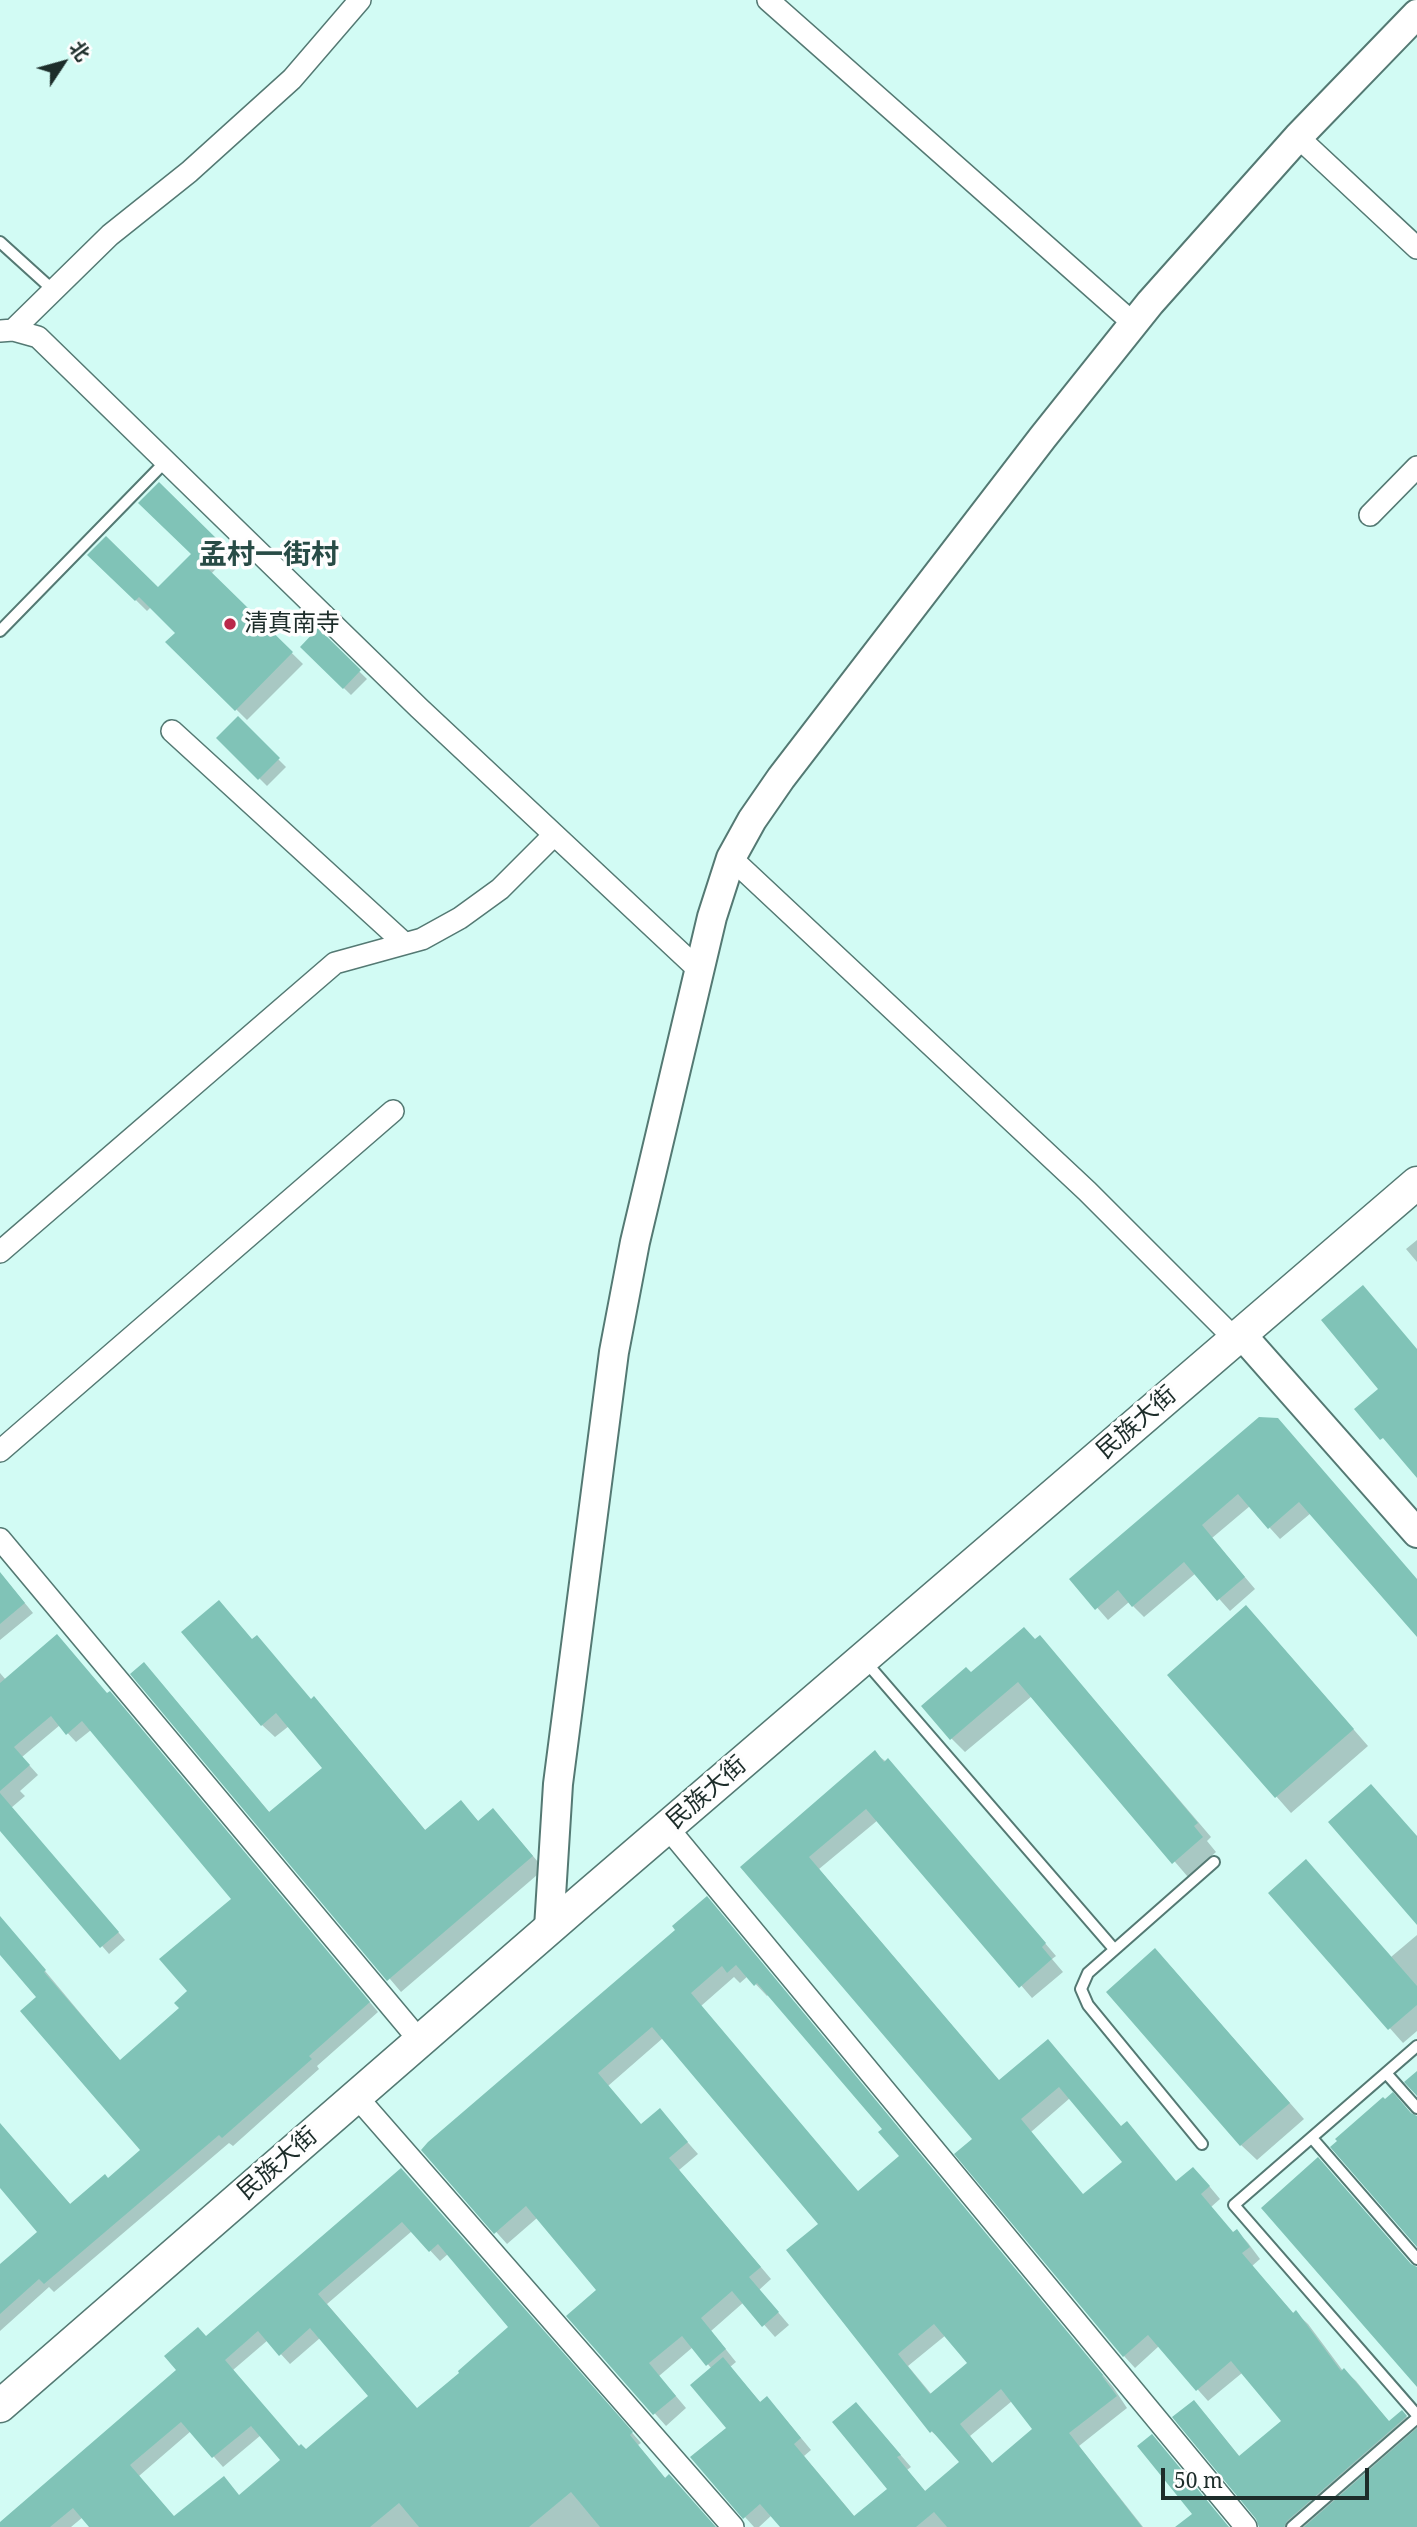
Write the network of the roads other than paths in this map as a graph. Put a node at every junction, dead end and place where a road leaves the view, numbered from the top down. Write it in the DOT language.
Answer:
graph roads {
  1 [pos="360,0"];
  2 [pos="777,3"];
  3 [pos="1417,14"];
  4 [pos="1298,137"];
  5 [pos="0,242"];
  6 [pos="1417,248"];
  7 [pos="54,290"];
  8 [pos="1133,323"];
  9 [pos="7,330"];
  10 [pos="166,461"];
  11 [pos="1417,467"];
  12 [pos="1370,515"];
  13 [pos="0,631"];
  14 [pos="172,731"];
  15 [pos="554,835"];
  16 [pos="731,858"];
  17 [pos="404,943"];
  18 [pos="699,970"];
  19 [pos="393,1111"];
  20 [pos="1417,1183"];
  21 [pos="0,1252"];
  22 [pos="1238,1337"];
  23 [pos="0,1451"];
  24 [pos="1417,1534"];
  25 [pos="0,1539"];
  26 [pos="864,1658"];
  27 [pos="667,1827"];
  28 [pos="1214,1862"];
  29 [pos="550,1928"];
  30 [pos="1114,1949"];
  31 [pos="420,2041"];
  32 [pos="1417,2046"];
  33 [pos="1386,2073"];
  34 [pos="356,2096"];
  35 [pos="1417,2108"];
  36 [pos="1312,2138"];
  37 [pos="1202,2144"];
  38 [pos="1417,2259"];
  39 [pos="0,2406"];
  40 [pos="1416,2419"];
  41 [pos="733,2527"];
  42 [pos="1246,2527"];
  43 [pos="1292,2527"];
  1 -- 7 [label="street"];
  2 -- 8 [label="street"];
  3 -- 4 [label="street"];
  4 -- 6 [label="street"];
  4 -- 8 [label="street"];
  5 -- 7 [label="lane"];
  7 -- 9 [label="street"];
  8 -- 16 [label="street"];
  9 -- 10 [label="street"];
  10 -- 13 [label="lane"];
  10 -- 15 [label="street"];
  11 -- 12 [label="street"];
  14 -- 17 [label="street"];
  15 -- 17 [label="street"];
  15 -- 18 [label="street"];
  16 -- 18 [label="street"];
  16 -- 22 [label="street"];
  17 -- 21 [label="street"];
  18 -- 29 [label="street"];
  19 -- 23 [label="street"];
  20 -- 22 [label="main road, 民族大街"];
  22 -- 24 [label="street"];
  22 -- 26 [label="main road, 民族大街"];
  25 -- 31 [label="street"];
  26 -- 27 [label="main road, 民族大街"];
  26 -- 30 [label="lane"];
  27 -- 29 [label="main road, 民族大街"];
  27 -- 42 [label="street"];
  28 -- 30 [label="lane"];
  29 -- 31 [label="main road, 民族大街"];
  30 -- 37 [label="lane"];
  31 -- 34 [label="main road, 民族大街"];
  32 -- 33 [label="lane"];
  33 -- 35 [label="lane"];
  33 -- 36 [label="lane"];
  34 -- 39 [label="main road, 民族大街"];
  34 -- 41 [label="street"];
  36 -- 38 [label="lane"];
  36 -- 40 [label="lane"];
  40 -- 43 [label="lane"];
}
